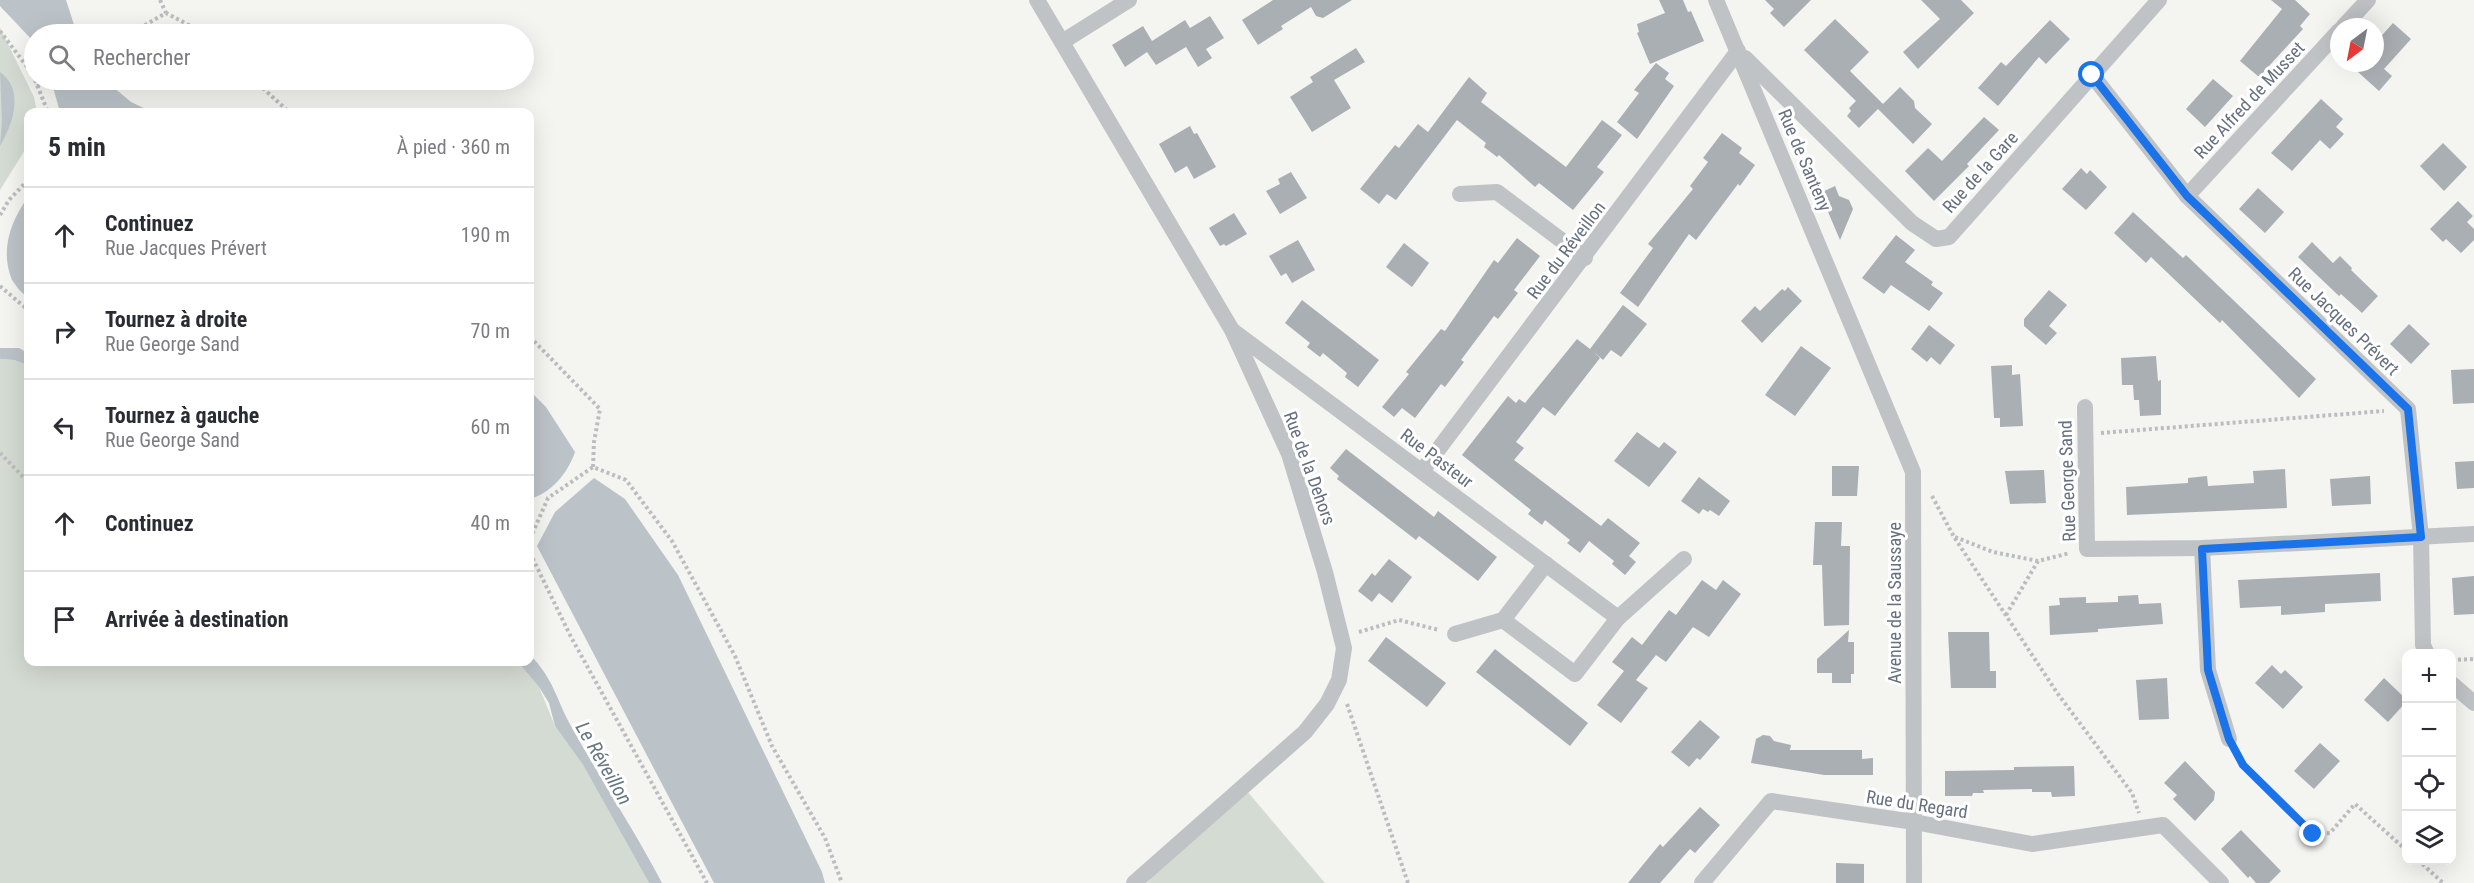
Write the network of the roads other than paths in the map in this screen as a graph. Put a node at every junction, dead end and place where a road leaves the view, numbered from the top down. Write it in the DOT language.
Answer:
graph roads {
  1 [pos="1037,0"];
  2 [pos="1129,0"];
  3 [pos="1716,0"];
  4 [pos="2159,0"];
  5 [pos="2368,0"];
  6 [pos="2351,18"];
  7 [pos="2330,41"];
  8 [pos="1062,42"];
  9 [pos="1738,51"];
  10 [pos="2092,75"];
  11 [pos="1460,194"];
  12 [pos="2187,196"];
  13 [pos="1585,258"];
  14 [pos="1232,330"];
  15 [pos="1857,334"];
  16 [pos="2085,407"];
  17 [pos="1422,471"];
  18 [pos="2474,534"];
  19 [pos="2421,537"];
  20 [pos="2202,549"];
  21 [pos="1684,559"];
  22 [pos="1546,564"];
  23 [pos="1618,618"];
  24 [pos="1503,620"];
  25 [pos="1455,634"];
  26 [pos="2425,649"];
  27 [pos="2456,688"];
  28 [pos="2474,704"];
  29 [pos="2229,739"];
  30 [pos="1914,822"];
  31 [pos="1134,883"];
  32 [pos="1702,883"];
  33 [pos="1914,883"];
  34 [pos="2221,883"];
  1 -- 8 [label="street, Rue de la Dehors"];
  2 -- 8 [label="street"];
  3 -- 9 [label="street, Rue de Santeny"];
  4 -- 10 [label="street, Rue de la Gare"];
  5 -- 6 [label="street"];
  7 -- 12 [label="street, Rue Alfred de Musset"];
  8 -- 14 [label="street, Rue de la Dehors"];
  9 -- 10 [label="street, Rue de la Gare"];
  9 -- 13 [label="street, Rue du Réveillon"];
  9 -- 15 [label="street, Rue de Santeny"];
  10 -- 12 [label="street, Rue Jacques Prévert"];
  11 -- 13 [label="street"];
  12 -- 19 [label="street, Rue Jacques Prévert"];
  13 -- 17 [label="street, Rue du Réveillon"];
  14 -- 17 [label="street, Rue Pasteur"];
  14 -- 31 [label="street, Rue de la Dehors"];
  15 -- 30 [label="street, Avenue de la Saussaye"];
  16 -- 20 [label="street, Rue George Sand"];
  17 -- 22 [label="street, Rue Pasteur"];
  18 -- 19 [label="street, Rue George Sand"];
  19 -- 20 [label="street, Rue George Sand"];
  19 -- 26 [label="street"];
  20 -- 29 [label="street"];
  21 -- 23 [label="street"];
  22 -- 23 [label="street, Rue Pasteur"];
  22 -- 24 [label="street"];
  23 -- 24 [label="street"];
  24 -- 25 [label="street"];
  27 -- 28 [label="street"];
  30 -- 32 [label="street, Rue du Regard"];
  30 -- 33 [label="street, Avenue de la Saussaye"];
  30 -- 34 [label="street, Rue du Regard"];
}
